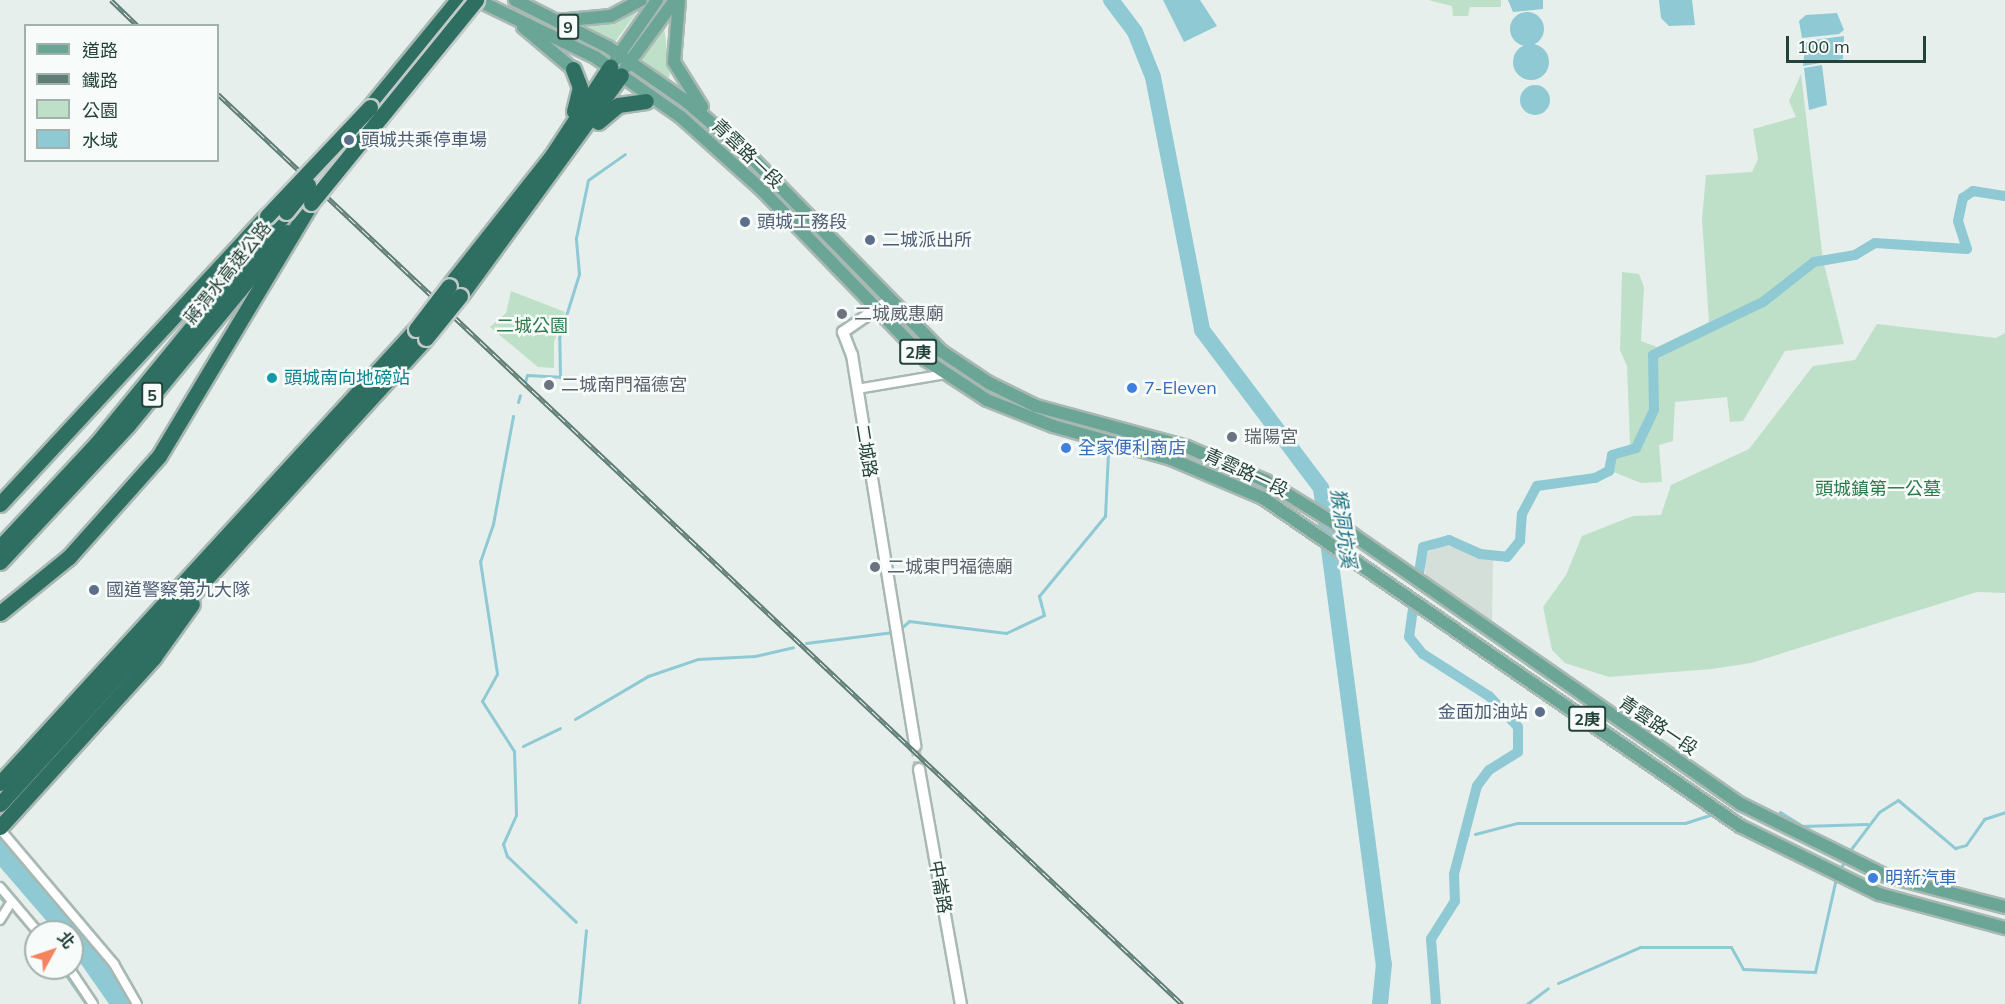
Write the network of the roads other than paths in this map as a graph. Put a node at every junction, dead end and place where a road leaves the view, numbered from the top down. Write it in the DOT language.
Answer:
graph roads {
  1 [pos="458,0"];
  2 [pos="477,0"];
  3 [pos="516,0"];
  4 [pos="641,0"];
  5 [pos="657,0"];
  6 [pos="677,0"];
  7 [pos="511,16"];
  8 [pos="557,21"];
  9 [pos="620,54"];
  10 [pos="630,61"];
  11 [pos="573,69"];
  12 [pos="615,71"];
  13 [pos="653,101"];
  14 [pos="370,107"];
  15 [pos="718,127"];
  16 [pos="556,160"];
  17 [pos="294,219"];
  18 [pos="844,254"];
  19 [pos="832,266"];
  20 [pos="888,301"];
  21 [pos="872,308"];
  22 [pos="421,334"];
  23 [pos="946,374"];
  24 [pos="857,389"];
  25 [pos="0,504"];
  26 [pos="238,541"];
  27 [pos="0,547"];
  28 [pos="0,562"];
  29 [pos="0,613"];
  30 [pos="915,746"];
  31 [pos="919,769"];
  32 [pos="0,783"];
  33 [pos="0,804"];
  34 [pos="0,828"];
  35 [pos="0,887"];
  36 [pos="12,902"];
  37 [pos="2005,908"];
  38 [pos="0,920"];
  39 [pos="28,920"];
  40 [pos="2005,928"];
  41 [pos="77,980"];
  42 [pos="93,1004"];
  43 [pos="137,1004"];
  44 [pos="961,1004"];
  1 -- 14 [label="highway, 蔣渭水高速公路 / 5"];
  2 -- 7 [label="main road, 青雲路一段 / 9"];
  2 -- 17 [label="highway, 蔣渭水高速公路 / 5, bridge"];
  3 -- 8 [label="main road, 青雲路一段 / 9"];
  4 -- 8 [label="main road"];
  5 -- 9 [label="main road"];
  6 -- 10 [label="main road"];
  6 -- 15 [label="main road"];
  7 -- 11 [label="main road"];
  7 -- 12 [label="main road, 青雲路一段 / 9"];
  8 -- 9 [label="main road, 青雲路一段 / 9"];
  9 -- 10 [label="main road, 青雲路一段 / 2庚"];
  9 -- 12 [label="main road"];
  10 -- 12 [label="main road"];
  10 -- 15 [label="main road, 青雲路一段 / 2庚"];
  11 -- 16 [label="highway"];
  12 -- 13 [label="main road, 青雲路一段 / 2庚"];
  12 -- 16 [label="highway"];
  13 -- 16 [label="highway"];
  13 -- 19 [label="main road, 青雲路一段 / 2庚"];
  14 -- 17 [label="highway, 蔣渭水高速公路 / 5, bridge"];
  14 -- 25 [label="highway, bridge"];
  15 -- 18 [label="main road, 青雲路一段 / 2庚"];
  16 -- 22 [label="highway, bridge"];
  17 -- 27 [label="highway, 蔣渭水高速公路 / 5"];
  17 -- 28 [label="highway, 蔣渭水高速公路 / 5"];
  17 -- 29 [label="highway"];
  18 -- 19 [label="street"];
  18 -- 20 [label="main road, 青雲路一段 / 2庚"];
  19 -- 21 [label="main road, 青雲路一段 / 2庚"];
  20 -- 21 [label="street, 二城路"];
  20 -- 37 [label="main road, 青雲路一段 / 2庚"];
  21 -- 23 [label="main road, 青雲路一段 / 2庚"];
  21 -- 24 [label="street, 二城路"];
  22 -- 26 [label="highway"];
  22 -- 32 [label="highway"];
  23 -- 24 [label="street"];
  23 -- 40 [label="main road, 青雲路一段 / 2庚"];
  24 -- 30 [label="street, 二城路"];
  26 -- 33 [label="highway"];
  26 -- 34 [label="highway"];
  31 -- 44 [label="street, 中崙路"];
  34 -- 43 [label="street"];
  35 -- 36 [label="street"];
  36 -- 38 [label="street"];
  36 -- 39 [label="street"];
  41 -- 42 [label="street"];
}
